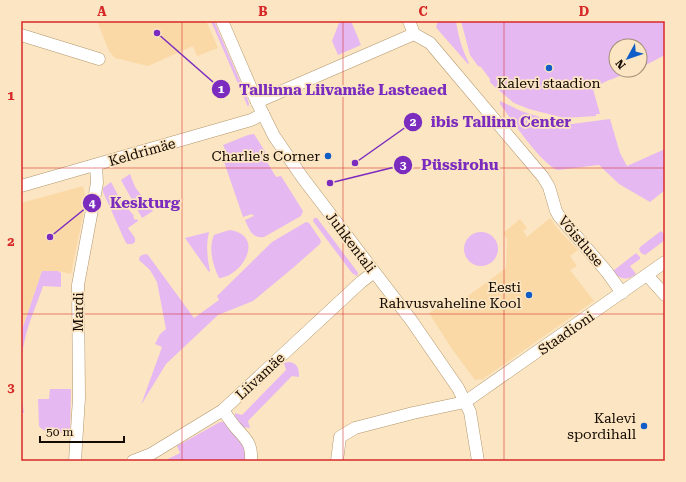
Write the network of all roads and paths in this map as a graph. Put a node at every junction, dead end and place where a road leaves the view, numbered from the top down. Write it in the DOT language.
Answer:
graph roads {
  1 [pos="222,21"];
  2 [pos="409,21"];
  3 [pos="414,34"];
  4 [pos="21,35"];
  5 [pos="99,59"];
  6 [pos="257,102"];
  7 [pos="263,114"];
  8 [pos="96,165"];
  9 [pos="21,186"];
  10 [pos="665,262"];
  11 [pos="374,272"];
  12 [pos="648,275"];
  13 [pos="622,293"];
  14 [pos="665,295"];
  15 [pos="465,402"];
  16 [pos="223,410"];
  17 [pos="75,461"];
  18 [pos="133,461"];
  19 [pos="251,461"];
  20 [pos="337,461"];
  21 [pos="478,461"];
  1 -- 6 [label="street, Juhkentali"];
  2 -- 3 [label="street"];
  3 -- 6 [label="street"];
  3 -- 13 [label="street, Võistluse"];
  4 -- 5 [label="street"];
  6 -- 7 [label="street, Juhkentali"];
  7 -- 8 [label="street, Keldrimäe"];
  7 -- 11 [label="street, Juhkentali"];
  8 -- 9 [label="street, Keldrimäe"];
  8 -- 17 [label="street, Mardi"];
  10 -- 12 [label="street, Staadioni"];
  11 -- 15 [label="street, Juhkentali"];
  11 -- 16 [label="street, Liivamäe"];
  12 -- 13 [label="street, Staadioni"];
  12 -- 14 [label="street"];
  13 -- 15 [label="street, Staadioni"];
  15 -- 20 [label="street"];
  15 -- 21 [label="street, Juhkentali"];
  16 -- 18 [label="street, Liivamäe"];
  16 -- 19 [label="street"];
}
